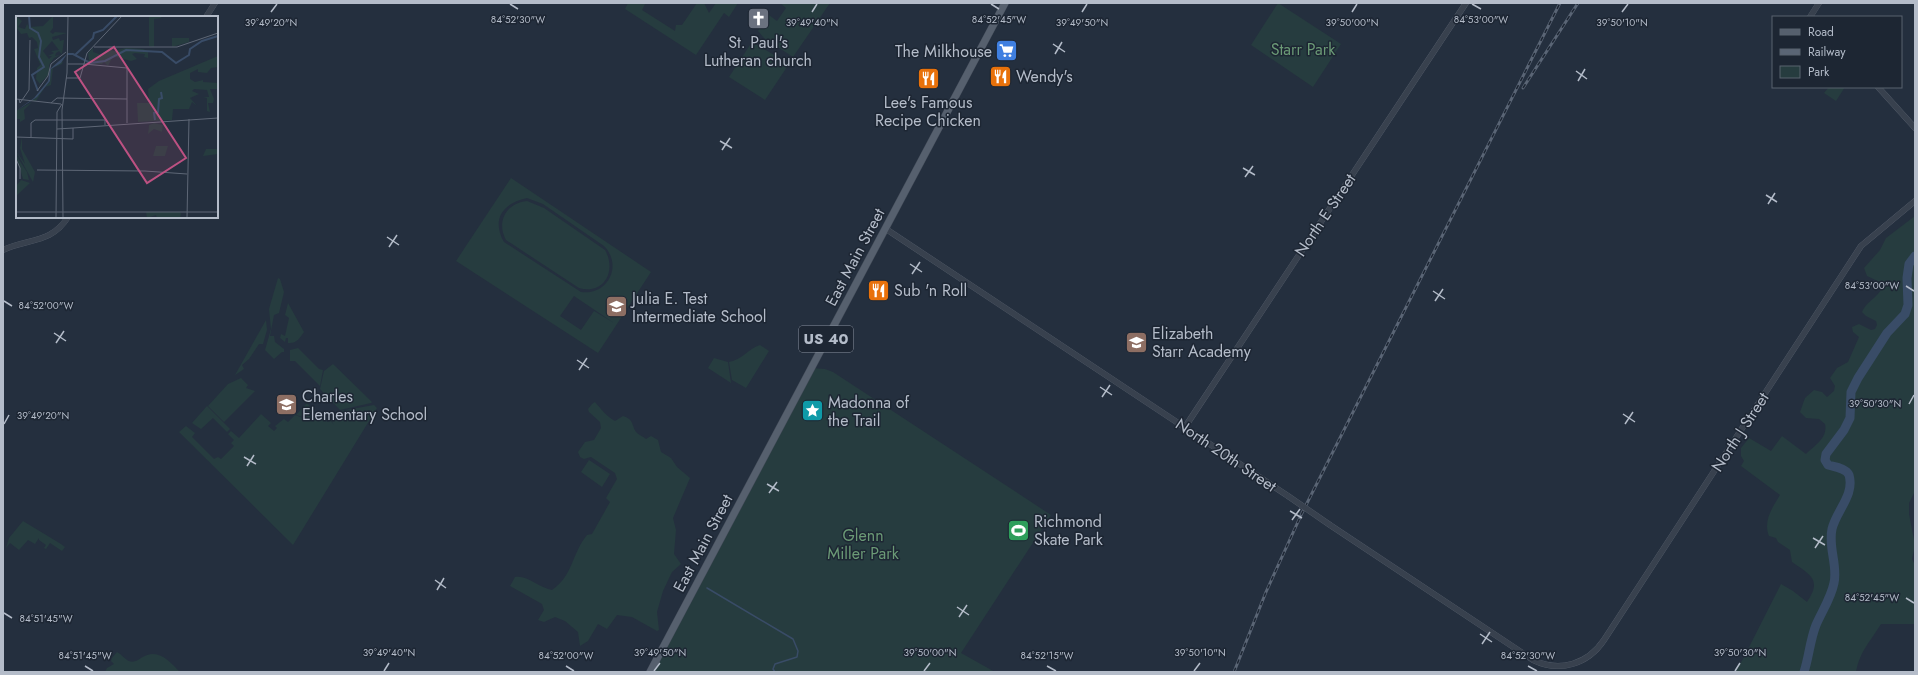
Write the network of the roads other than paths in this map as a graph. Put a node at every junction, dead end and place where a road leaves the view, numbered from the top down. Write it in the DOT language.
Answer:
graph roads {
  1 [pos="215,3"];
  2 [pos="1005,3"];
  3 [pos="1466,3"];
  4 [pos="1819,3"];
  5 [pos="207,16"];
  6 [pos="1811,16"];
  7 [pos="1879,88"];
  8 [pos="1915,128"];
  9 [pos="1915,201"];
  10 [pos="67,218"];
  11 [pos="886,229"];
  12 [pos="3,250"];
  13 [pos="1185,427"];
  14 [pos="1570,665"];
  15 [pos="650,672"];
  1 -- 5 [label="street"];
  2 -- 11 [label="main road, East Main Street / US 40"];
  3 -- 13 [label="street, North E Street"];
  4 -- 6 [label="street"];
  7 -- 8 [label="street"];
  9 -- 14 [label="street, North J Street"];
  10 -- 12 [label="street"];
  11 -- 13 [label="street, North 20th Street"];
  11 -- 15 [label="main road, East Main Street / US 40"];
  13 -- 14 [label="street, North 20th Street, bridge"];
}
